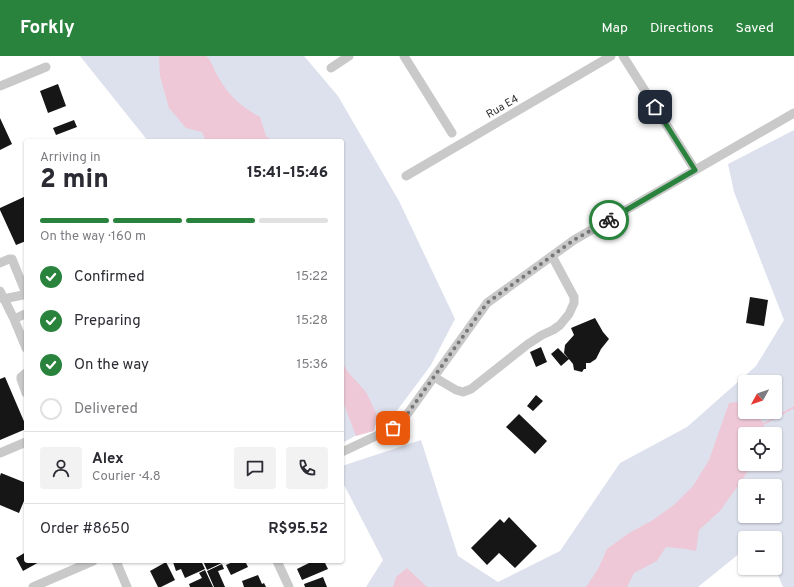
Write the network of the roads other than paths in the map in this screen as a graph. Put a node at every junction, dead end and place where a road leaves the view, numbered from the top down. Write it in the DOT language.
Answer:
graph roads {
  1 [pos="349,56"];
  2 [pos="404,56"];
  3 [pos="611,56"];
  4 [pos="623,56"];
  5 [pos="46,67"];
  6 [pos="330,68"];
  7 [pos="0,86"];
  8 [pos="794,113"];
  9 [pos="452,133"];
  10 [pos="695,170"];
  11 [pos="406,176"];
  12 [pos="552,256"];
  13 [pos="0,263"];
  14 [pos="24,289"];
  15 [pos="24,294"];
  16 [pos="2,300"];
  17 [pos="24,314"];
  18 [pos="14,319"];
  19 [pos="24,343"];
  20 [pos="24,375"];
  21 [pos="434,377"];
  22 [pos="24,387"];
  23 [pos="24,443"];
  24 [pos="344,451"];
  25 [pos="0,453"];
  26 [pos="88,563"];
  27 [pos="117,563"];
  28 [pos="278,563"];
  29 [pos="33,587"];
  30 [pos="127,587"];
  31 [pos="289,587"];
  1 -- 6 [label="street"];
  2 -- 9 [label="street"];
  3 -- 11 [label="street, Rua E4"];
  4 -- 10 [label="street"];
  5 -- 7 [label="street"];
  8 -- 10 [label="street"];
  10 -- 12 [label="street"];
  12 -- 21 [label="street"];
  12 -- 21 [label="street"];
  13 -- 14 [label="street"];
  15 -- 16 [label="street"];
  16 -- 18 [label="street"];
  17 -- 18 [label="street"];
  18 -- 19 [label="street"];
  20 -- 22 [label="street"];
  21 -- 24 [label="street"];
  23 -- 25 [label="street"];
  26 -- 29 [label="street"];
  27 -- 30 [label="street"];
  28 -- 31 [label="street"];
}
